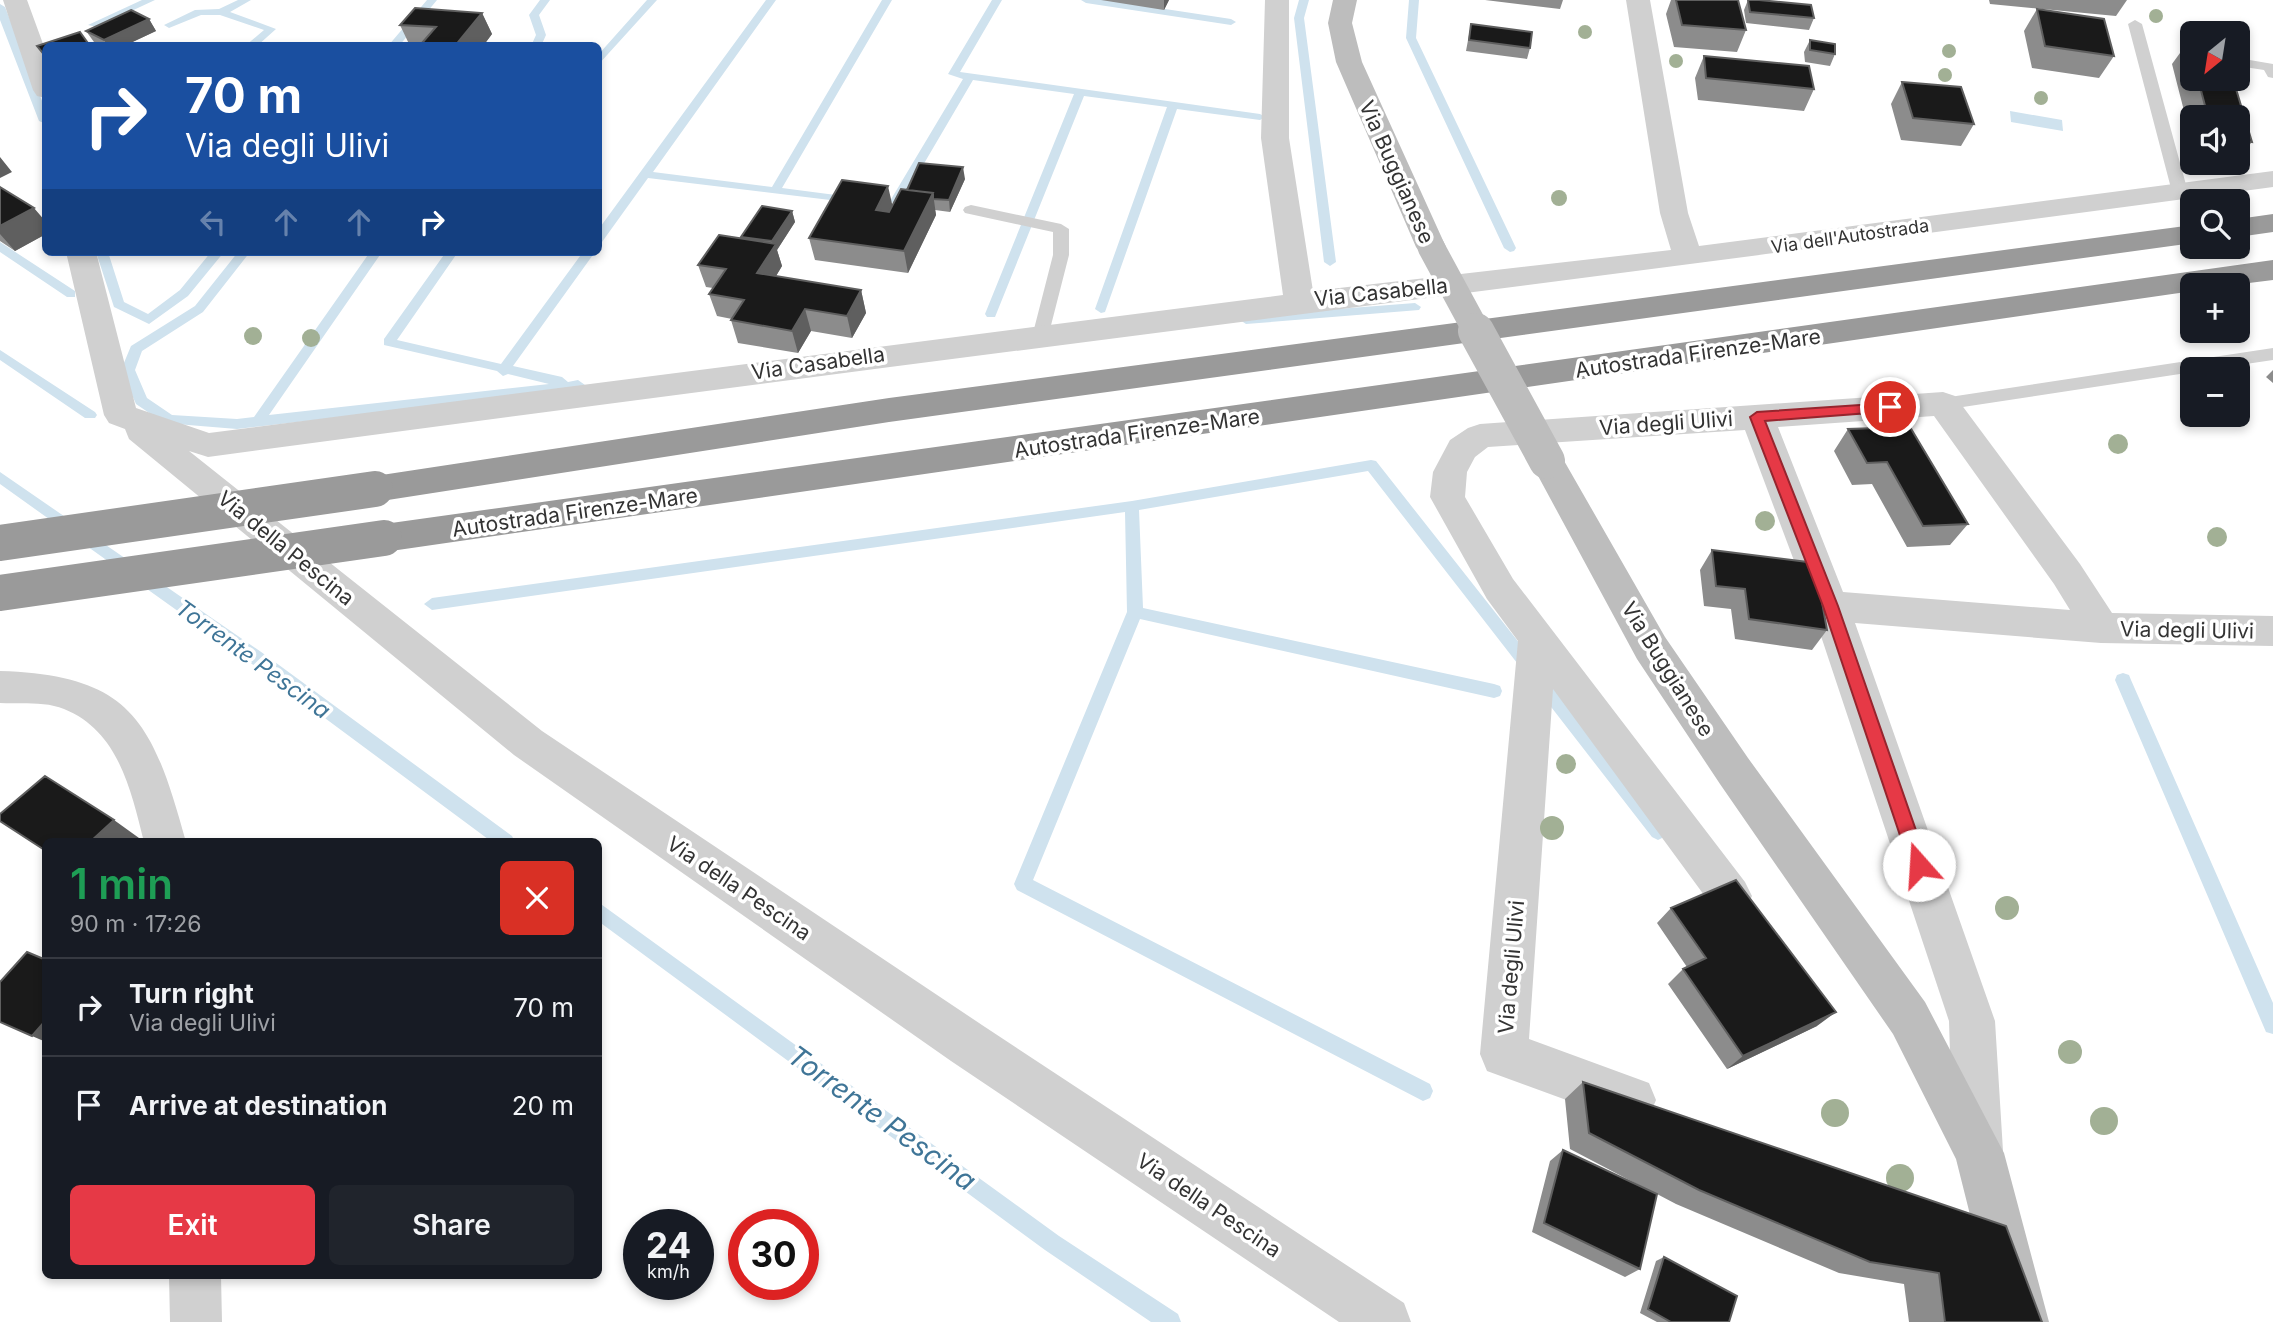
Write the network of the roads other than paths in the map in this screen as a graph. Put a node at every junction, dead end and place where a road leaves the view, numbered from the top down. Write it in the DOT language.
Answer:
graph roads {
  1 [pos="15,0"];
  2 [pos="1277,0"];
  3 [pos="1345,0"];
  4 [pos="1638,0"];
  5 [pos="2135,24"];
  6 [pos="2250,64"];
  7 [pos="2273,74"];
  8 [pos="42,78"];
  9 [pos="2273,179"];
  10 [pos="2201,189"];
  11 [pos="2180,192"];
  12 [pos="971,210"];
  13 [pos="2273,223"];
  14 [pos="2250,226"];
  15 [pos="2180,236"];
  16 [pos="82,256"];
  17 [pos="1688,257"];
  18 [pos="2273,271"];
  19 [pos="1299,301"];
  20 [pos="1042,333"];
  21 [pos="2273,354"];
  22 [pos="1943,404"];
  23 [pos="121,415"];
  24 [pos="1757,417"];
  25 [pos="0,543"];
  26 [pos="0,593"];
  27 [pos="1830,606"];
  28 [pos="2101,628"];
  29 [pos="2273,631"];
  30 [pos="1537,638"];
  31 [pos="0,687"];
  32 [pos="164,838"];
  33 [pos="1730,897"];
  34 [pos="1671,1114"];
  35 [pos="1979,1153"];
  36 [pos="195,1279"];
  37 [pos="196,1322"];
  38 [pos="1385,1322"];
  39 [pos="2023,1322"];
  1 -- 8 [label="street"];
  2 -- 19 [label="street"];
  3 -- 35 [label="main road, Via Buggianese, bridge"];
  4 -- 17 [label="street"];
  5 -- 11 [label="lane"];
  6 -- 7 [label="lane"];
  9 -- 10 [label="street, Via dell'Autostrada"];
  11 -- 17 [label="street, Via dell'Autostrada"];
  12 -- 20 [label="lane"];
  13 -- 14 [label="highway"];
  15 -- 25 [label="highway, bridge"];
  16 -- 23 [label="street"];
  17 -- 19 [label="street, Via Casabella"];
  18 -- 26 [label="highway, Autostrada Firenze-Mare, bridge"];
  19 -- 20 [label="street, Via Casabella"];
  20 -- 23 [label="street, Via Casabella"];
  21 -- 22 [label="lane"];
  22 -- 24 [label="street, Via degli Ulivi"];
  22 -- 28 [label="street, Via degli Ulivi"];
  23 -- 38 [label="street, Via della Pescina"];
  24 -- 27 [label="street, Via degli Ulivi"];
  24 -- 30 [label="street, Via degli Ulivi"];
  27 -- 28 [label="street, Via degli Ulivi"];
  27 -- 35 [label="street, Via degli Ulivi"];
  28 -- 29 [label="street, Via degli Ulivi"];
  30 -- 33 [label="street, Via degli Ulivi"];
  30 -- 34 [label="street, Via degli Ulivi"];
  31 -- 32 [label="street"];
  35 -- 39 [label="main road, Via Buggianese"];
  36 -- 37 [label="street"];
}
